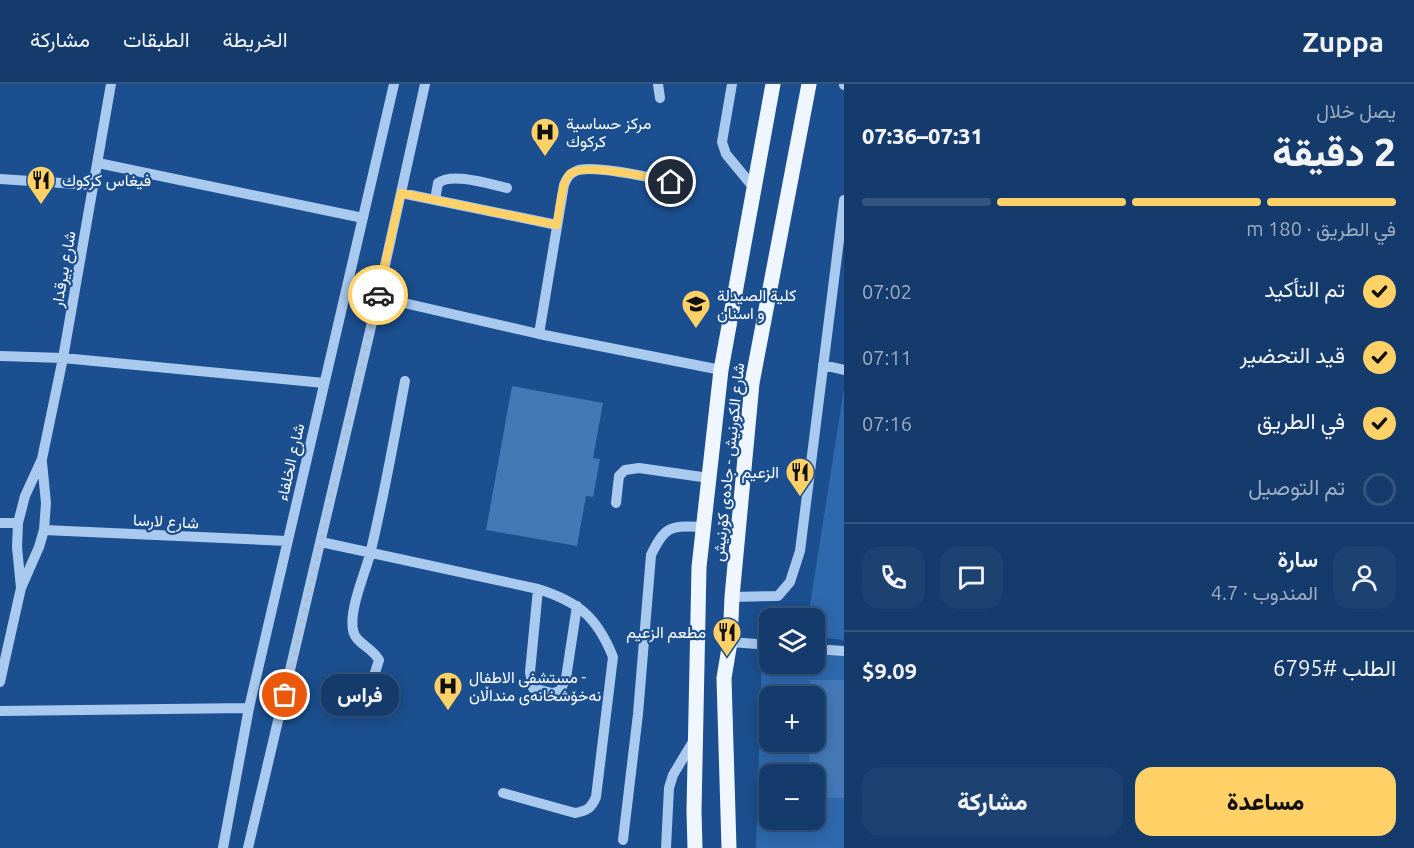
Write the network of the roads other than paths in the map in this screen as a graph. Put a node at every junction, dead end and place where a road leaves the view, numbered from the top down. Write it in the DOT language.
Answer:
graph roads {
  1 [pos="111,84"];
  2 [pos="394,84"];
  3 [pos="425,84"];
  4 [pos="658,84"];
  5 [pos="732,84"];
  6 [pos="773,84"];
  7 [pos="809,84"];
  8 [pos="660,98"];
  9 [pos="98,163"];
  10 [pos="0,179"];
  11 [pos="671,182"];
  12 [pos="92,185"];
  13 [pos="507,188"];
  14 [pos="754,188"];
  15 [pos="401,193"];
  16 [pos="435,200"];
  17 [pos="844,200"];
  18 [pos="363,218"];
  19 [pos="557,225"];
  20 [pos="378,297"];
  21 [pos="539,334"];
  22 [pos="0,356"];
  23 [pos="63,358"];
  24 [pos="823,365"];
  25 [pos="721,370"];
  26 [pos="844,370"];
  27 [pos="405,381"];
  28 [pos="324,383"];
  29 [pos="42,459"];
  30 [pos="709,478"];
  31 [pos="616,503"];
  32 [pos="0,523"];
  33 [pos="18,523"];
  34 [pos="703,526"];
  35 [pos="44,530"];
  36 [pos="287,541"];
  37 [pos="321,542"];
  38 [pos="370,553"];
  39 [pos="21,588"];
  40 [pos="538,589"];
  41 [pos="732,597"];
  42 [pos="577,606"];
  43 [pos="730,642"];
  44 [pos="759,644"];
  45 [pos="825,650"];
  46 [pos="844,651"];
  47 [pos="373,680"];
  48 [pos="0,682"];
  49 [pos="249,708"];
  50 [pos="0,711"];
  51 [pos="695,737"];
  52 [pos="503,793"];
  53 [pos="622,840"];
  54 [pos="223,848"];
  55 [pos="248,848"];
  56 [pos="666,848"];
  57 [pos="695,848"];
  58 [pos="729,848"];
  1 -- 9 [label="street, شارع بيرقدار"];
  2 -- 18 [label="street, شارع الخلفاء"];
  3 -- 15 [label="street"];
  4 -- 8 [label="street"];
  5 -- 14 [label="street"];
  6 -- 14 [label="main road, شارع الكورنيش - جادەی کۆرنیش"];
  7 -- 41 [label="main road, شارع الكورنيش - جادەی کۆرنیش"];
  9 -- 12 [label="street, شارع بيرقدار"];
  9 -- 18 [label="street"];
  10 -- 12 [label="street"];
  11 -- 19 [label="street"];
  12 -- 23 [label="street, شارع بيرقدار"];
  13 -- 16 [label="street"];
  14 -- 25 [label="main road, شارع الكورنيش - جادەی کۆرنیش"];
  15 -- 16 [label="street"];
  15 -- 20 [label="street"];
  16 -- 19 [label="street"];
  17 -- 24 [label="street"];
  18 -- 28 [label="street, شارع الخلفاء"];
  19 -- 21 [label="street"];
  20 -- 21 [label="street"];
  20 -- 37 [label="street"];
  21 -- 25 [label="street"];
  22 -- 23 [label="street"];
  23 -- 28 [label="street"];
  23 -- 29 [label="street, شارع بيرقدار"];
  24 -- 26 [label="street"];
  24 -- 41 [label="street"];
  25 -- 30 [label="main road, شارع الكورنيش - جادەی کۆرنیش"];
  27 -- 38 [label="street"];
  28 -- 36 [label="street, شارع الخلفاء"];
  29 -- 33 [label="street, شارع بيرقدار"];
  29 -- 35 [label="street, شارع بيرقدار"];
  30 -- 31 [label="street"];
  30 -- 34 [label="main road, شارع الكورنيش - جادەی کۆرنیش"];
  32 -- 33 [label="street"];
  33 -- 39 [label="street, شارع بيرقدار"];
  34 -- 51 [label="main road, شارع الكورنيش - جادەی کۆرنیش"];
  34 -- 53 [label="street"];
  35 -- 36 [label="street, شارع لارسا"];
  35 -- 39 [label="street, شارع بيرقدار"];
  36 -- 49 [label="street, شارع الخلفاء"];
  37 -- 38 [label="street"];
  37 -- 55 [label="street"];
  38 -- 40 [label="street"];
  38 -- 47 [label="street"];
  39 -- 48 [label="street, شارع بيرقدار"];
  40 -- 42 [label="street"];
  40 -- 42 [label="street"];
  41 -- 43 [label="main road, شارع الكورنيش - جادەی کۆرنیش"];
  42 -- 52 [label="street"];
  43 -- 44 [label="street"];
  43 -- 58 [label="main road, شارع الكورنيش - جادەی کۆرنیش"];
  45 -- 46 [label="street"];
  49 -- 50 [label="street"];
  49 -- 54 [label="street, شارع الخلفاء"];
  51 -- 56 [label="street"];
  51 -- 57 [label="main road, شارع الكورنيش - جادەی کۆرنیش"];
}
